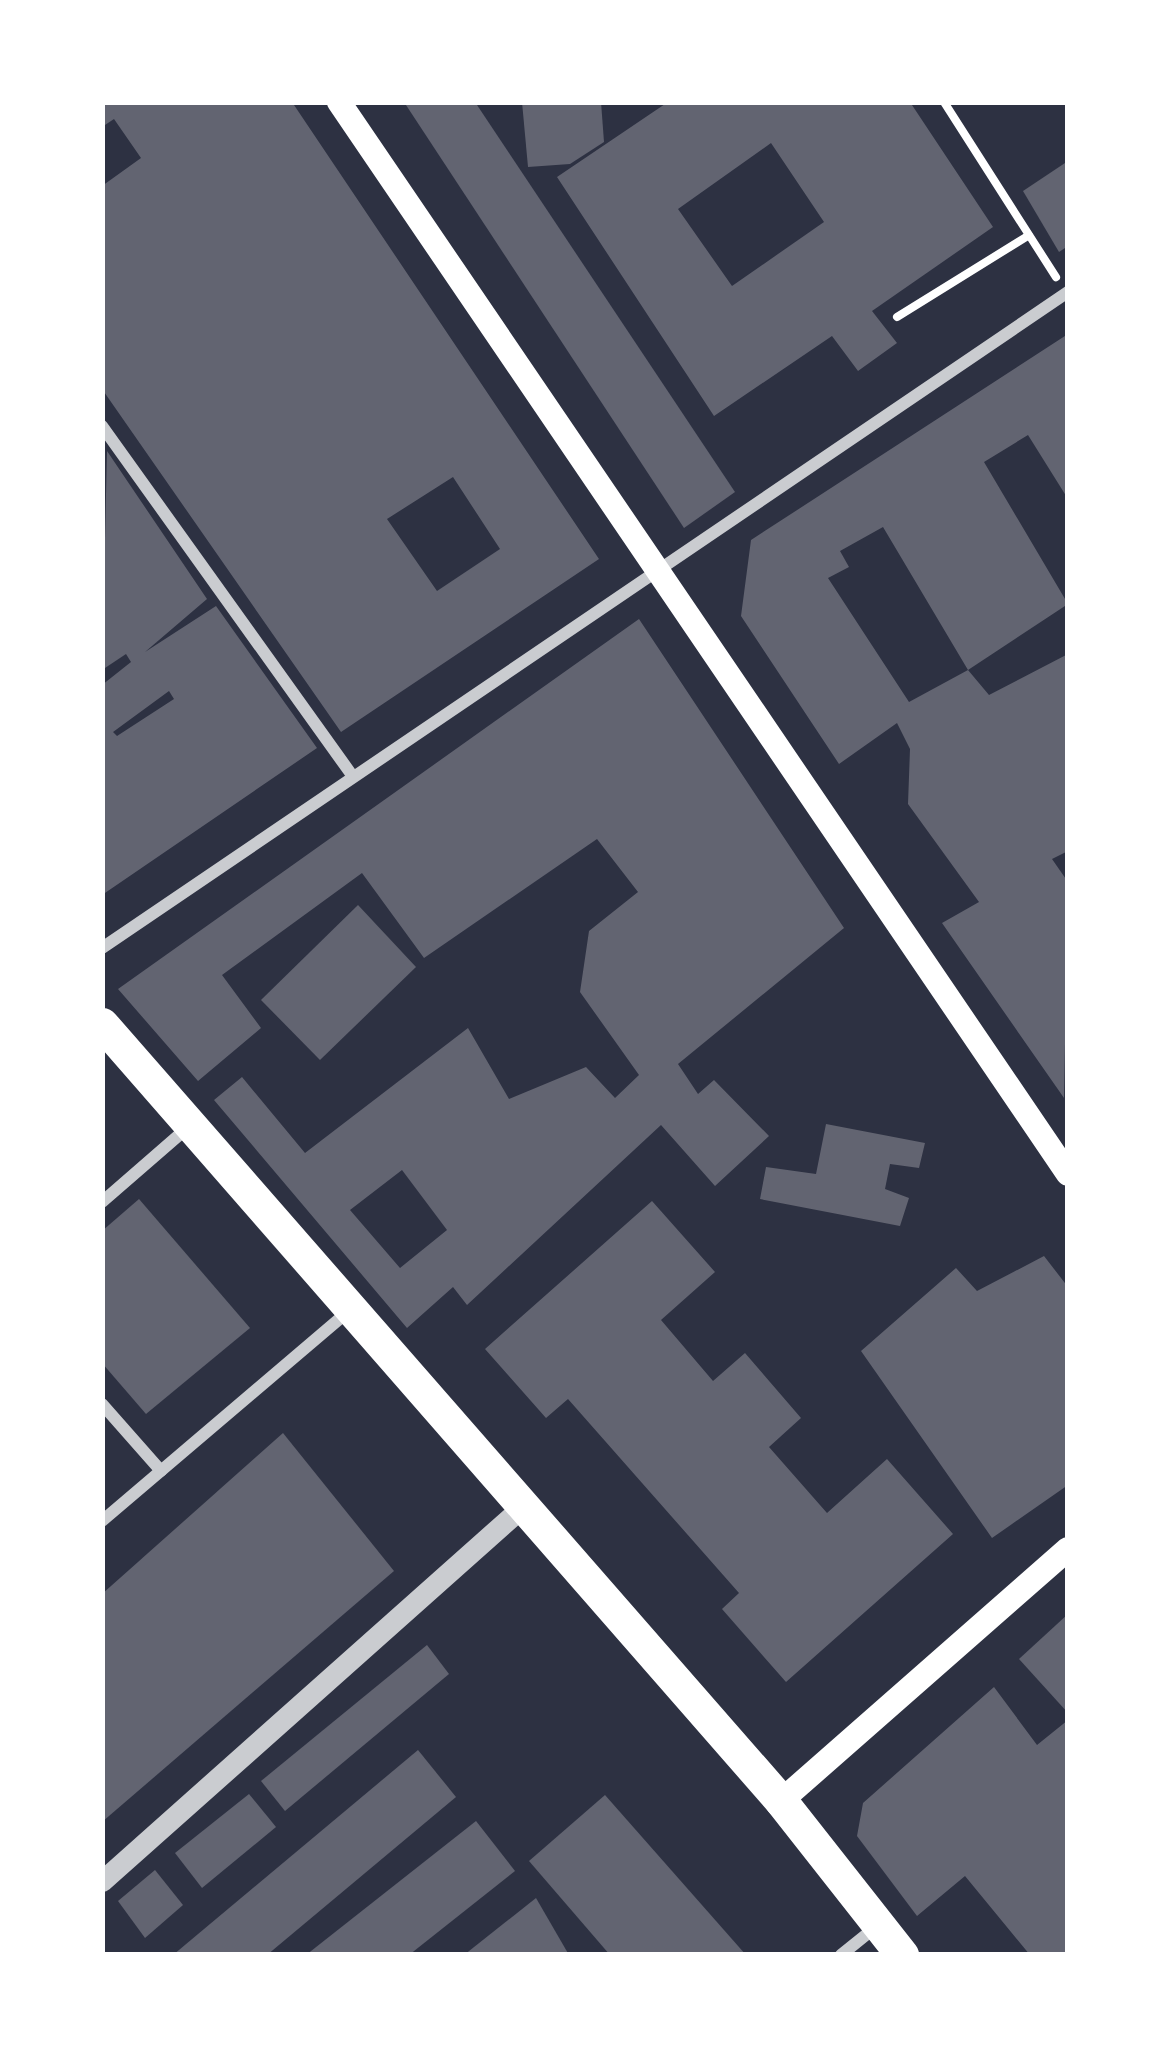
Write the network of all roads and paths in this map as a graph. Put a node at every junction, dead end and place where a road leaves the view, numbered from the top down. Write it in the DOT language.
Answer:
graph roads {
  1 [pos="339,102"];
  2 [pos="944,102"];
  3 [pos="1029,235"];
  4 [pos="1068,292"];
  5 [pos="897,317"];
  6 [pos="102,426"];
  7 [pos="653,567"];
  8 [pos="350,772"];
  9 [pos="102,948"];
  10 [pos="102,1024"];
  11 [pos="187,1128"];
  12 [pos="1068,1174"];
  13 [pos="102,1202"];
  14 [pos="351,1309"];
  15 [pos="102,1404"];
  16 [pos="160,1471"];
  17 [pos="521,1507"];
  18 [pos="102,1521"];
  19 [pos="1068,1550"];
  20 [pos="781,1801"];
  21 [pos="102,1881"];
  22 [pos="878,1925"];
  23 [pos="841,1955"];
  24 [pos="902,1955"];
  1 -- 7 [label="main road"];
  2 -- 3 [label="path"];
  3 -- 4 [label="path"];
  3 -- 5 [label="path"];
  4 -- 7 [label="street"];
  6 -- 8 [label="street"];
  7 -- 8 [label="street"];
  7 -- 12 [label="main road"];
  8 -- 9 [label="street"];
  10 -- 11 [label="highway"];
  11 -- 13 [label="street"];
  11 -- 14 [label="highway"];
  14 -- 16 [label="street"];
  14 -- 17 [label="highway"];
  15 -- 16 [label="street"];
  16 -- 18 [label="street"];
  17 -- 20 [label="highway"];
  17 -- 21 [label="street"];
  19 -- 20 [label="main road"];
  20 -- 22 [label="highway"];
  22 -- 23 [label="street"];
  22 -- 24 [label="highway"];
}
